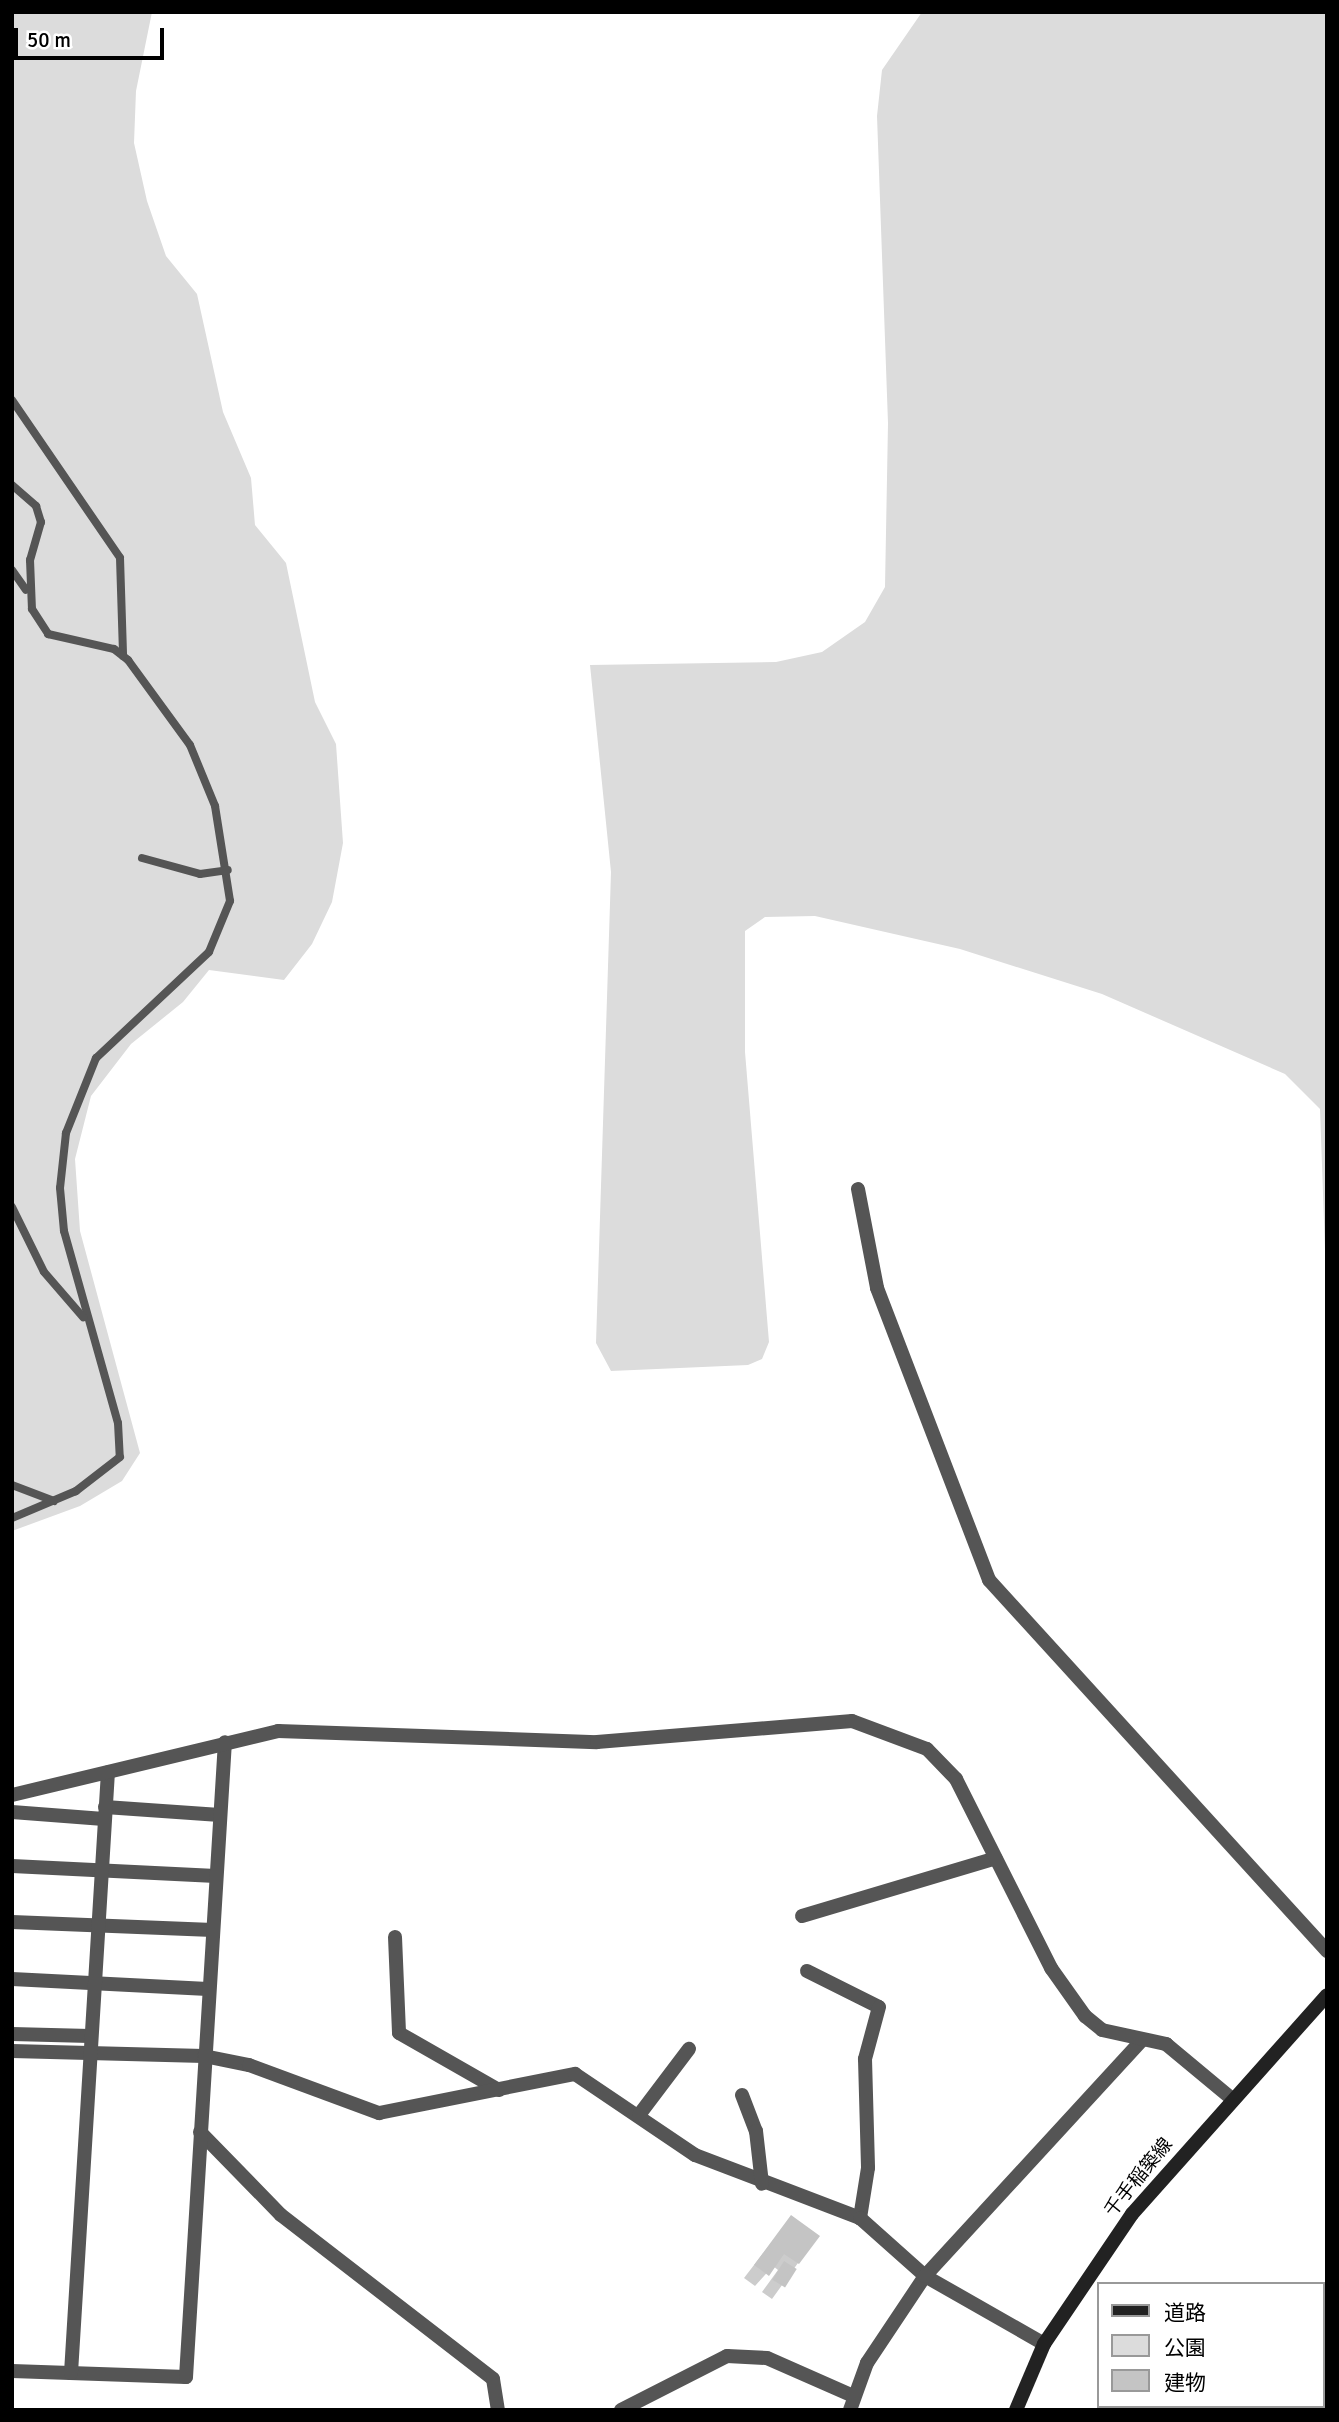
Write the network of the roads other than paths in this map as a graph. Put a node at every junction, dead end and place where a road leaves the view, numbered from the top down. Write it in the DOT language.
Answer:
graph roads {
  1 [pos="12,400"];
  2 [pos="12,485"];
  3 [pos="12,570"];
  4 [pos="27,591"];
  5 [pos="123,656"];
  6 [pos="142,858"];
  7 [pos="228,870"];
  8 [pos="858,1189"];
  9 [pos="12,1207"];
  10 [pos="88,1322"];
  11 [pos="12,1485"];
  12 [pos="54,1500"];
  13 [pos="12,1518"];
  14 [pos="225,1742"];
  15 [pos="108,1772"];
  16 [pos="12,1795"];
  17 [pos="12,1812"];
  18 [pos="105,1813"];
  19 [pos="220,1815"];
  20 [pos="996,1858"];
  21 [pos="12,1866"];
  22 [pos="101,1872"];
  23 [pos="216,1876"];
  24 [pos="802,1916"];
  25 [pos="12,1922"];
  26 [pos="97,1927"];
  27 [pos="213,1930"];
  28 [pos="395,1937"];
  29 [pos="1327,1951"];
  30 [pos="807,1971"];
  31 [pos="12,1979"];
  32 [pos="93,1983"];
  33 [pos="208,1989"];
  34 [pos="1327,1995"];
  35 [pos="12,2034"];
  36 [pos="90,2036"];
  37 [pos="1142,2040"];
  38 [pos="689,2049"];
  39 [pos="12,2051"];
  40 [pos="89,2053"];
  41 [pos="204,2056"];
  42 [pos="499,2090"];
  43 [pos="742,2095"];
  44 [pos="1231,2098"];
  45 [pos="639,2115"];
  46 [pos="200,2132"];
  47 [pos="762,2184"];
  48 [pos="860,2218"];
  49 [pos="925,2276"];
  50 [pos="1044,2344"];
  51 [pos="12,2371"];
  52 [pos="71,2373"];
  53 [pos="851,2403"];
  54 [pos="498,2410"];
  55 [pos="621,2410"];
  56 [pos="1016,2410"];
  1 -- 5 [label="lane"];
  2 -- 4 [label="lane"];
  3 -- 4 [label="lane"];
  4 -- 5 [label="lane"];
  5 -- 7 [label="lane"];
  6 -- 7 [label="lane"];
  7 -- 10 [label="lane"];
  8 -- 29 [label="street"];
  9 -- 10 [label="lane"];
  10 -- 12 [label="lane"];
  11 -- 12 [label="lane"];
  12 -- 13 [label="lane"];
  14 -- 15 [label="street"];
  14 -- 19 [label="street"];
  14 -- 20 [label="street"];
  15 -- 16 [label="street"];
  15 -- 18 [label="street"];
  17 -- 18 [label="street"];
  18 -- 19 [label="street"];
  18 -- 22 [label="street"];
  19 -- 23 [label="street"];
  20 -- 24 [label="street"];
  20 -- 37 [label="street"];
  21 -- 22 [label="street"];
  22 -- 23 [label="street"];
  22 -- 26 [label="street"];
  23 -- 27 [label="street"];
  25 -- 26 [label="street"];
  26 -- 27 [label="street"];
  26 -- 32 [label="street"];
  27 -- 33 [label="street"];
  28 -- 42 [label="street"];
  30 -- 48 [label="street"];
  31 -- 32 [label="street"];
  32 -- 33 [label="street"];
  32 -- 36 [label="street"];
  33 -- 41 [label="street"];
  34 -- 44 [label="main road, 千手稲築線"];
  35 -- 36 [label="street"];
  36 -- 40 [label="street"];
  37 -- 44 [label="street"];
  37 -- 49 [label="street"];
  38 -- 45 [label="street"];
  39 -- 40 [label="street"];
  40 -- 41 [label="street"];
  40 -- 52 [label="street"];
  41 -- 42 [label="street"];
  41 -- 46 [label="street"];
  42 -- 45 [label="street"];
  43 -- 47 [label="street"];
  44 -- 50 [label="main road, 千手稲築線"];
  45 -- 47 [label="street"];
  46 -- 52 [label="street"];
  46 -- 54 [label="street"];
  47 -- 48 [label="street"];
  48 -- 49 [label="street"];
  49 -- 50 [label="street"];
  49 -- 53 [label="street"];
  50 -- 56 [label="main road, 千手稲築線"];
  51 -- 52 [label="street"];
  53 -- 55 [label="street"];
}
